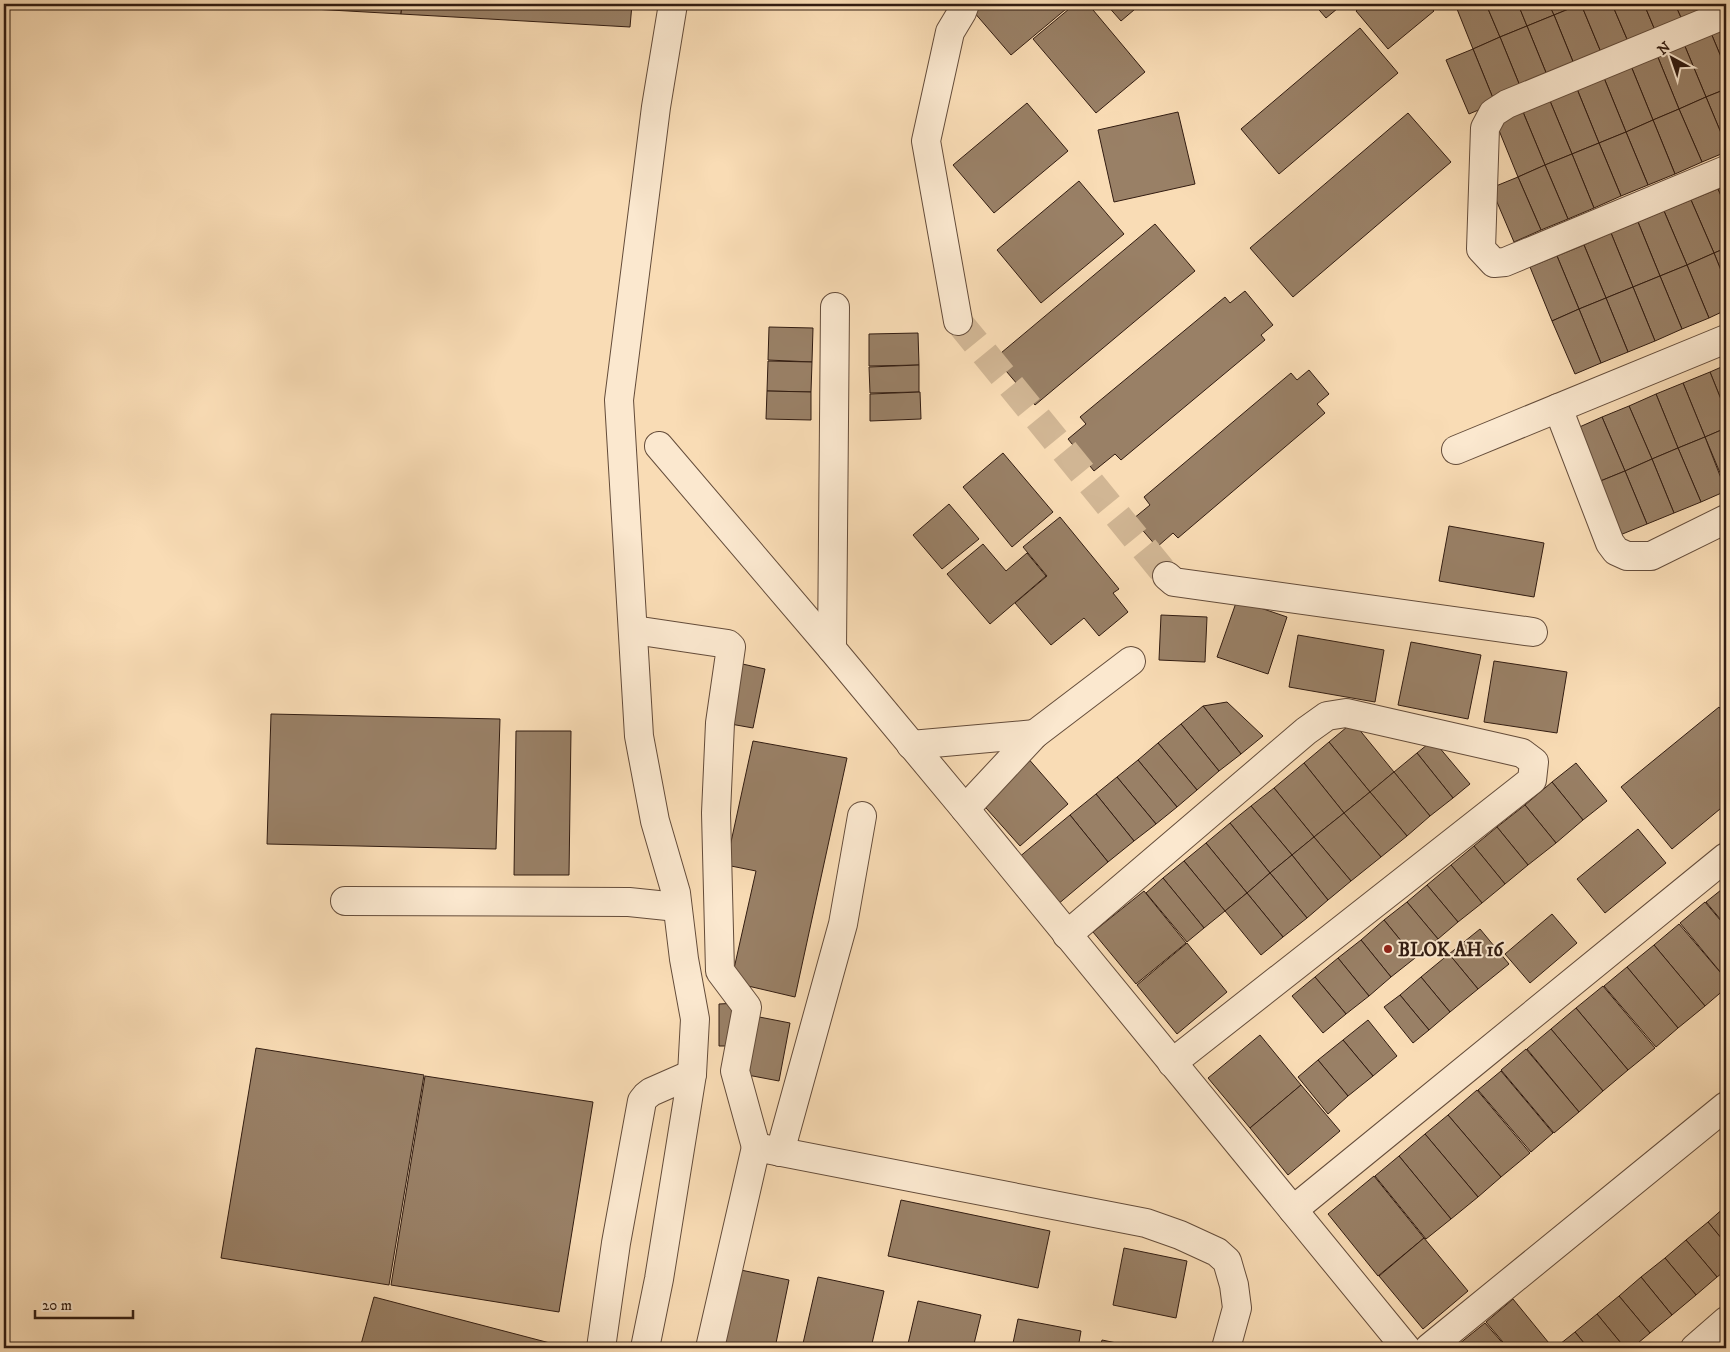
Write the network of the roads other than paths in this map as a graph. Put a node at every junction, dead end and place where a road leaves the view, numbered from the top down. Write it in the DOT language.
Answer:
graph roads {
  1 [pos="672,4"];
  2 [pos="965,4"];
  3 [pos="1726,14"];
  4 [pos="1726,170"];
  5 [pos="835,307"];
  6 [pos="958,321"];
  7 [pos="1726,339"];
  8 [pos="1558,408"];
  9 [pos="659,446"];
  10 [pos="1456,450"];
  11 [pos="1726,519"];
  12 [pos="1167,576"];
  13 [pos="634,630"];
  14 [pos="1533,632"];
  15 [pos="832,649"];
  16 [pos="1131,661"];
  17 [pos="1035,734"];
  18 [pos="911,745"];
  19 [pos="965,809"];
  20 [pos="862,816"];
  21 [pos="1726,857"];
  22 [pos="345,901"];
  23 [pos="677,907"];
  24 [pos="1067,935"];
  25 [pos="1172,1063"];
  26 [pos="692,1074"];
  27 [pos="1726,1106"];
  28 [pos="768,1149"];
  29 [pos="1293,1210"];
  30 [pos="1726,1321"];
  31 [pos="601,1348"];
  32 [pos="645,1348"];
  33 [pos="710,1348"];
  34 [pos="1226,1348"];
  35 [pos="1406,1348"];
  36 [pos="1429,1348"];
  37 [pos="1695,1348"];
  1 -- 13 [label="street"];
  2 -- 6 [label="street"];
  3 -- 4 [label="street"];
  5 -- 15 [label="street"];
  7 -- 8 [label="street"];
  8 -- 10 [label="street"];
  8 -- 11 [label="street"];
  9 -- 15 [label="street"];
  12 -- 14 [label="street"];
  13 -- 23 [label="street"];
  13 -- 28 [label="street"];
  15 -- 18 [label="street"];
  16 -- 17 [label="street"];
  17 -- 18 [label="street"];
  17 -- 19 [label="street"];
  18 -- 19 [label="street"];
  19 -- 24 [label="street"];
  20 -- 28 [label="street"];
  21 -- 29 [label="street"];
  22 -- 23 [label="street"];
  23 -- 26 [label="street"];
  24 -- 25 [label="street"];
  24 -- 25 [label="street"];
  25 -- 29 [label="street"];
  26 -- 31 [label="street"];
  26 -- 32 [label="street"];
  27 -- 36 [label="street"];
  28 -- 33 [label="street"];
  28 -- 34 [label="street"];
  29 -- 35 [label="street"];
  30 -- 37 [label="street"];
}
